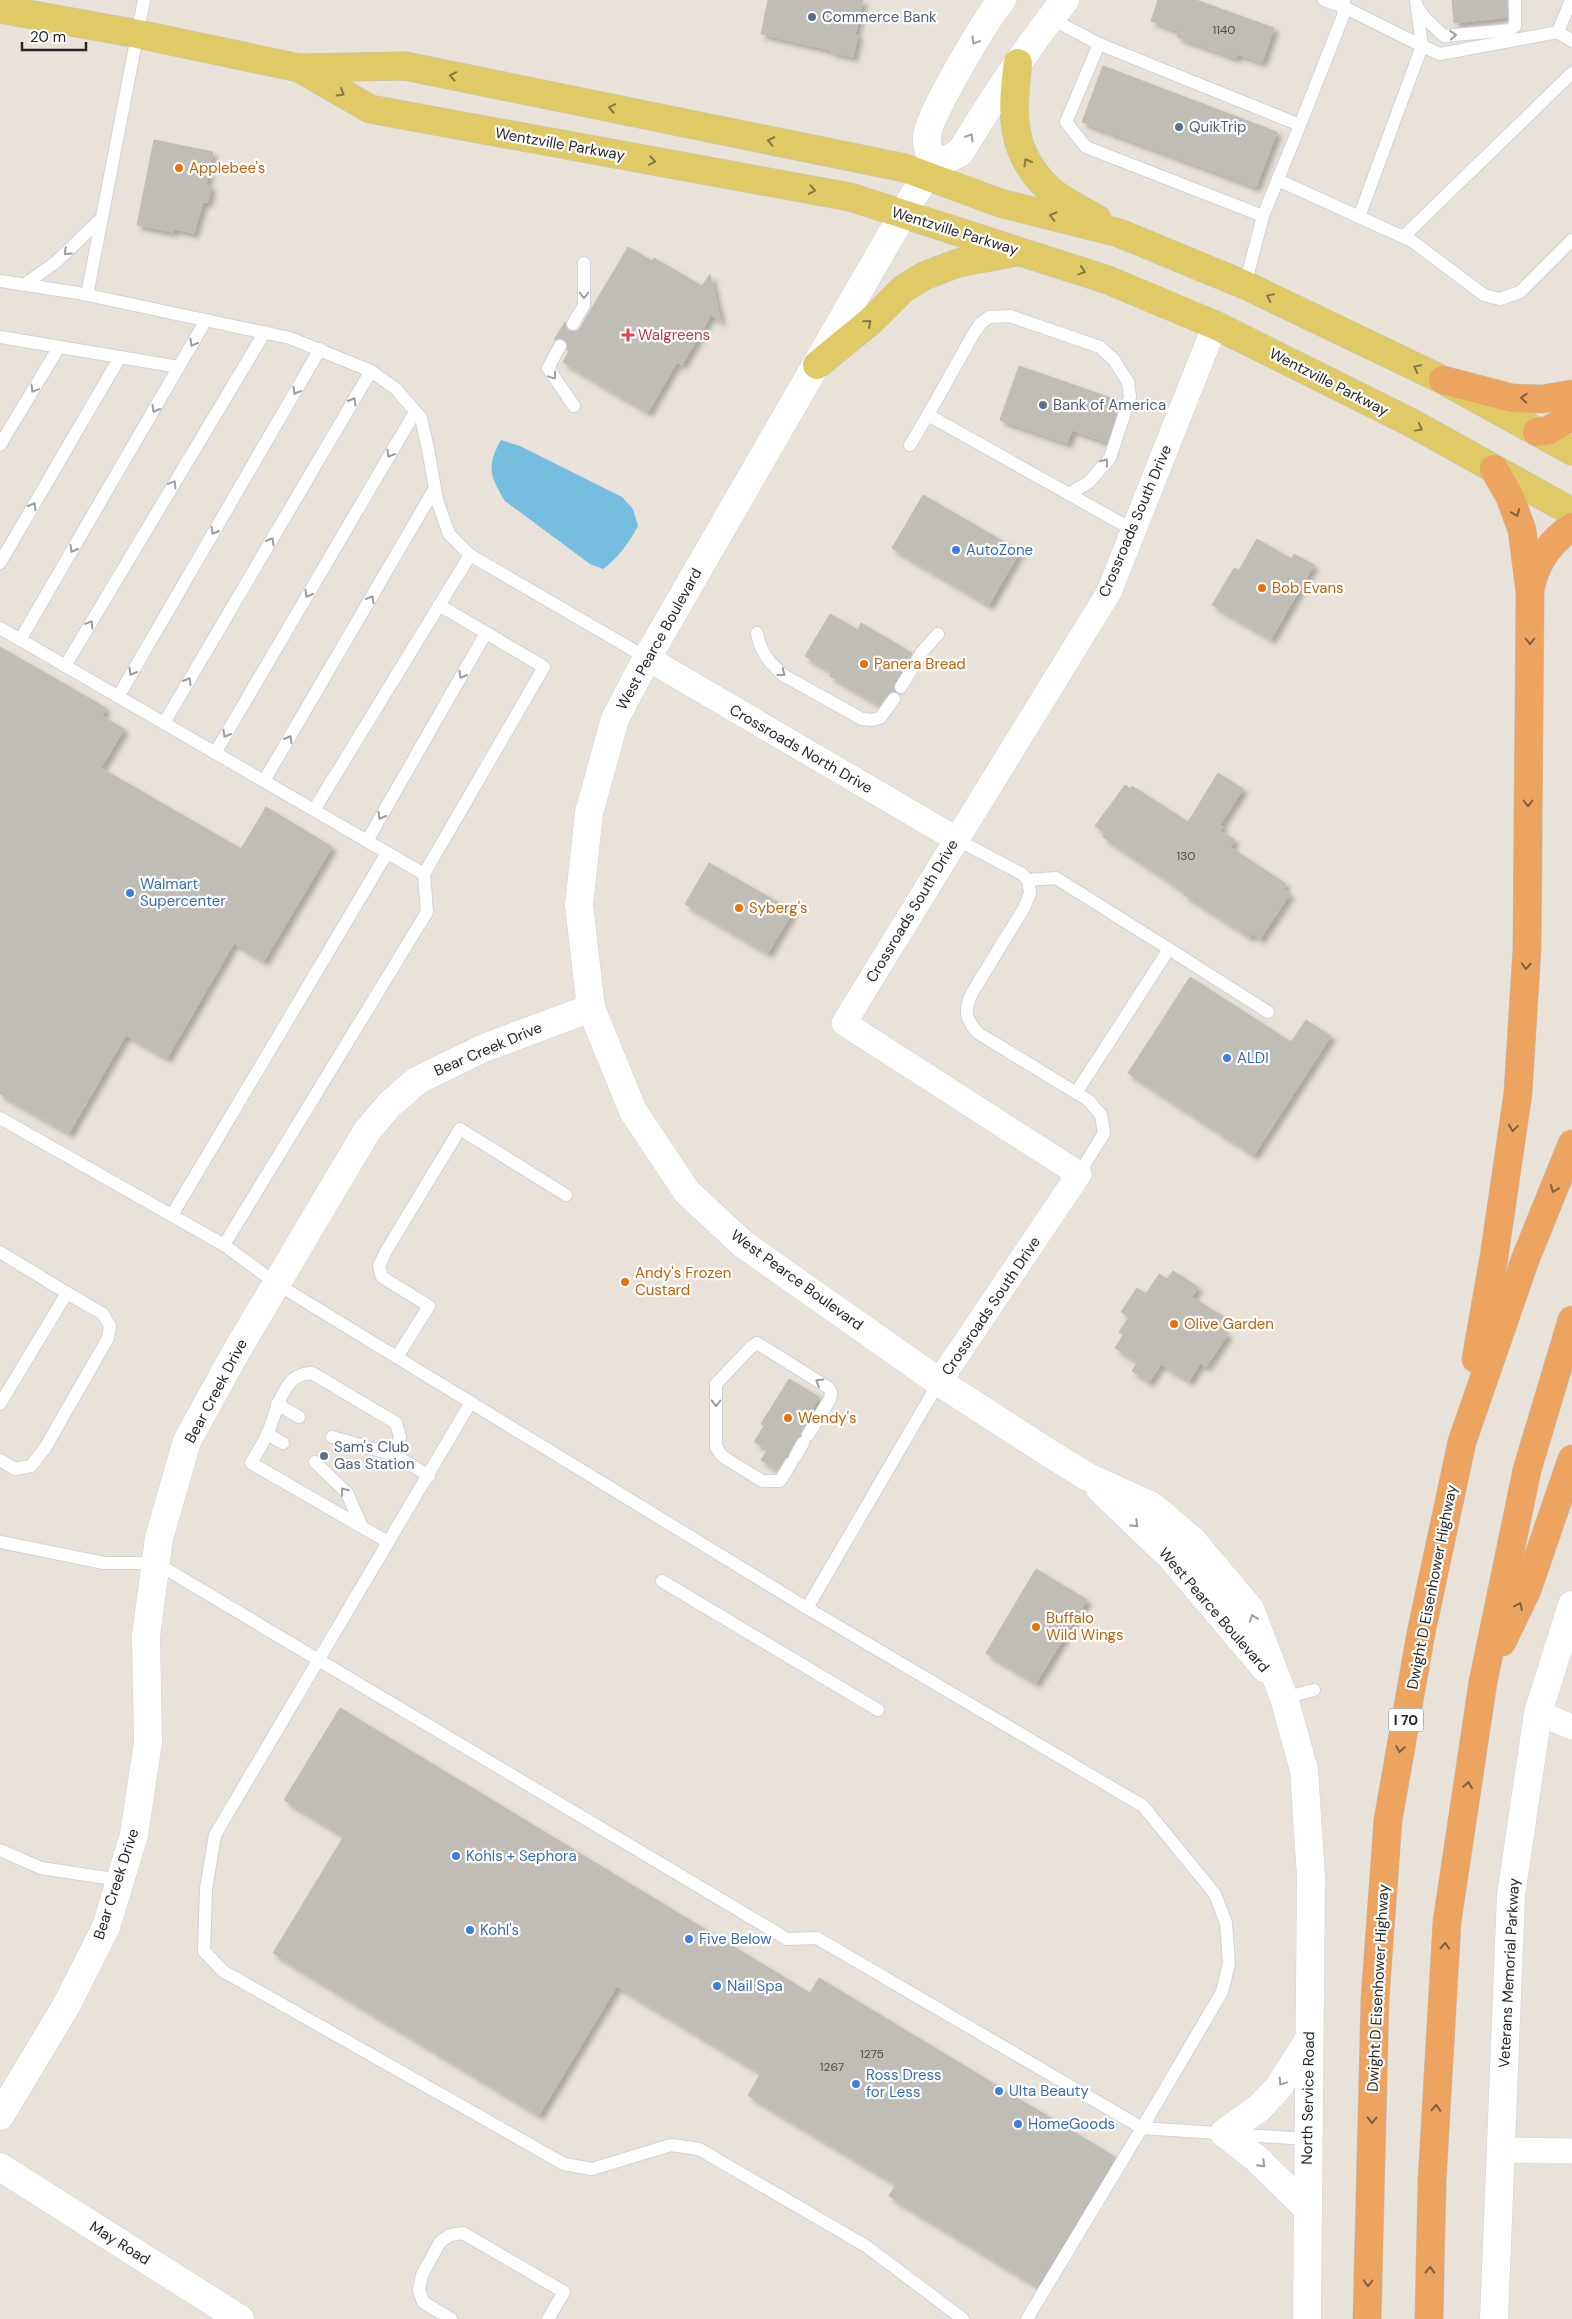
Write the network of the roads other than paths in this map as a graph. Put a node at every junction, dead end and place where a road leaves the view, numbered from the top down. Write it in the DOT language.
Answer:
graph roads {
  1 [pos="144,0"];
  2 [pos="1002,0"];
  3 [pos="1324,0"];
  4 [pos="1515,0"];
  5 [pos="1571,0"];
  6 [pos="1344,4"];
  7 [pos="1416,4"];
  8 [pos="1054,6"];
  9 [pos="0,9"];
  10 [pos="1558,32"];
  11 [pos="138,34"];
  12 [pos="1572,41"];
  13 [pos="1099,44"];
  14 [pos="1422,46"];
  15 [pos="1023,56"];
  16 [pos="299,68"];
  17 [pos="1572,73"];
  18 [pos="1300,125"];
  19 [pos="1278,180"];
  20 [pos="919,189"];
  21 [pos="1263,216"];
  22 [pos="1359,217"];
  23 [pos="102,218"];
  24 [pos="1120,233"];
  25 [pos="1403,237"];
  26 [pos="1572,240"];
  27 [pos="1022,251"];
  28 [pos="584,263"];
  29 [pos="0,282"];
  30 [pos="24,285"];
  31 [pos="1245,285"];
  32 [pos="87,295"];
  33 [pos="206,320"];
  34 [pos="573,324"];
  35 [pos="1215,325"];
  36 [pos="264,332"];
  37 [pos="0,337"];
  38 [pos="560,346"];
  39 [pos="59,347"];
  40 [pos="320,349"];
  41 [pos="120,357"];
  42 [pos="817,366"];
  43 [pos="179,367"];
  44 [pos="371,371"];
  45 [pos="1443,380"];
  46 [pos="1572,394"];
  47 [pos="574,406"];
  48 [pos="415,412"];
  49 [pos="928,415"];
  50 [pos="1572,416"];
  51 [pos="1536,432"];
  52 [pos="0,445"];
  53 [pos="910,445"];
  54 [pos="1572,451"];
  55 [pos="1494,469"];
  56 [pos="435,488"];
  57 [pos="1069,494"];
  58 [pos="1572,512"];
  59 [pos="1572,527"];
  60 [pos="1133,530"];
  61 [pos="470,555"];
  62 [pos="0,563"];
  63 [pos="1530,592"];
  64 [pos="440,605"];
  65 [pos="0,628"];
  66 [pos="486,633"];
  67 [pos="757,633"];
  68 [pos="938,634"];
  69 [pos="20,640"];
  70 [pos="647,658"];
  71 [pos="65,666"];
  72 [pos="901,687"];
  73 [pos="118,697"];
  74 [pos="894,699"];
  75 [pos="164,723"];
  76 [pos="215,753"];
  77 [pos="264,781"];
  78 [pos="314,810"];
  79 [pos="956,839"];
  80 [pos="366,840"];
  81 [pos="387,853"];
  82 [pos="424,874"];
  83 [pos="1028,880"];
  84 [pos="1169,949"];
  85 [pos="591,1008"];
  86 [pos="1268,1012"];
  87 [pos="1076,1092"];
  88 [pos="0,1118"];
  89 [pos="1572,1144"];
  90 [pos="1080,1174"];
  91 [pos="566,1195"];
  92 [pos="172,1215"];
  93 [pos="224,1245"];
  94 [pos="0,1252"];
  95 [pos="277,1284"];
  96 [pos="67,1293"];
  97 [pos="1572,1320"];
  98 [pos="397,1357"];
  99 [pos="940,1382"];
  100 [pos="471,1402"];
  101 [pos="0,1404"];
  102 [pos="277,1404"];
  103 [pos="299,1417"];
  104 [pos="267,1434"];
  105 [pos="332,1437"];
  106 [pos="1462,1442"];
  107 [pos="283,1443"];
  108 [pos="395,1455"];
  109 [pos="1572,1459"];
  110 [pos="0,1460"];
  111 [pos="793,1460"];
  112 [pos="316,1462"];
  113 [pos="429,1476"];
  114 [pos="362,1527"];
  115 [pos="0,1542"];
  116 [pos="388,1542"];
  117 [pos="156,1563"];
  118 [pos="662,1581"];
  119 [pos="1572,1605"];
  120 [pos="807,1608"];
  121 [pos="318,1661"];
  122 [pos="1483,1682"];
  123 [pos="1280,1690"];
  124 [pos="1314,1690"];
  125 [pos="878,1710"];
  126 [pos="1538,1713"];
  127 [pos="1572,1727"];
  128 [pos="0,1850"];
  129 [pos="1310,1877"];
  130 [pos="120,1880"];
  131 [pos="1308,2041"];
  132 [pos="0,2116"];
  133 [pos="1142,2128"];
  134 [pos="1224,2133"];
  135 [pos="1308,2139"];
  136 [pos="1500,2150"];
  137 [pos="1572,2151"];
  138 [pos="0,2166"];
  139 [pos="1307,2208"];
  140 [pos="240,2319"];
  141 [pos="451,2319"];
  142 [pos="548,2319"];
  143 [pos="963,2319"];
  144 [pos="1026,2319"];
  145 [pos="1306,2319"];
  146 [pos="1367,2319"];
  147 [pos="1429,2319"];
  148 [pos="1494,2319"];
  1 -- 11 [label="lane"];
  2 -- 20 [label="street, one-way"];
  3 -- 6 [label="lane"];
  7 -- 4 [label="lane, one-way"];
  5 -- 10 [label="lane"];
  6 -- 14 [label="lane"];
  6 -- 18 [label="lane"];
  7 -- 14 [label="lane"];
  8 -- 13 [label="lane"];
  8 -- 15 [label="street"];
  9 -- 11 [label="main road, Wentzville Parkway"];
  10 -- 12 [label="lane"];
  10 -- 14 [label="lane"];
  11 -- 16 [label="main road, Wentzville Parkway"];
  11 -- 23 [label="lane"];
  13 -- 18 [label="lane"];
  13 -- 21 [label="lane"];
  14 -- 22 [label="lane"];
  20 -- 15 [label="street, one-way"];
  24 -- 15 [label="main road, one-way"];
  16 -- 20 [label="main road, Wentzville Parkway, one-way"];
  20 -- 16 [label="main road, Wentzville Parkway, one-way"];
  17 -- 25 [label="lane"];
  18 -- 19 [label="lane"];
  19 -- 21 [label="lane"];
  19 -- 22 [label="lane"];
  24 -- 20 [label="main road, Wentzville Parkway, one-way"];
  20 -- 27 [label="main road, Wentzville Parkway"];
  20 -- 42 [label="street, West Pearce Boulevard"];
  21 -- 31 [label="lane"];
  22 -- 25 [label="lane"];
  23 -- 30 [label="lane, one-way"];
  23 -- 32 [label="lane"];
  24 -- 31 [label="main road, Wentzville Parkway"];
  25 -- 26 [label="lane"];
  27 -- 35 [label="main road, Wentzville Parkway, one-way"];
  42 -- 27 [label="main road, one-way"];
  28 -- 34 [label="lane, one-way"];
  29 -- 30 [label="lane"];
  30 -- 32 [label="lane"];
  45 -- 31 [label="main road, Wentzville Parkway, one-way"];
  32 -- 33 [label="lane"];
  33 -- 36 [label="lane"];
  33 -- 43 [label="lane, one-way"];
  35 -- 55 [label="main road, Wentzville Parkway, one-way"];
  35 -- 60 [label="street, Crossroads South Drive"];
  36 -- 40 [label="lane"];
  71 -- 36 [label="lane, one-way"];
  37 -- 39 [label="lane"];
  38 -- 47 [label="lane, one-way"];
  39 -- 41 [label="lane"];
  39 -- 52 [label="lane, one-way"];
  40 -- 44 [label="lane"];
  40 -- 73 [label="lane, one-way"];
  41 -- 43 [label="lane"];
  62 -- 41 [label="lane, one-way"];
  42 -- 70 [label="street, West Pearce Boulevard"];
  43 -- 69 [label="lane, one-way"];
  44 -- 48 [label="lane"];
  75 -- 44 [label="lane, one-way"];
  46 -- 45 [label="highway, one-way"];
  45 -- 51 [label="main road, Wentzville Parkway"];
  48 -- 56 [label="lane"];
  48 -- 76 [label="lane, one-way"];
  49 -- 53 [label="lane"];
  49 -- 57 [label="lane"];
  57 -- 49 [label="lane, one-way"];
  50 -- 51 [label="highway"];
  51 -- 54 [label="main road, Wentzville Parkway"];
  55 -- 58 [label="main road, Wentzville Parkway"];
  55 -- 63 [label="highway, one-way"];
  56 -- 61 [label="lane"];
  77 -- 56 [label="lane, one-way"];
  57 -- 60 [label="lane"];
  59 -- 63 [label="highway"];
  60 -- 79 [label="street, Crossroads South Drive"];
  61 -- 64 [label="lane"];
  61 -- 70 [label="lane"];
  63 -- 106 [label="highway, one-way"];
  64 -- 66 [label="lane"];
  64 -- 78 [label="lane"];
  65 -- 69 [label="lane"];
  66 -- 80 [label="lane, one-way"];
  66 -- 82 [label="lane"];
  67 -- 74 [label="lane, one-way"];
  68 -- 72 [label="lane"];
  69 -- 71 [label="lane"];
  70 -- 79 [label="street, Crossroads North Drive"];
  70 -- 85 [label="street, West Pearce Boulevard"];
  71 -- 73 [label="lane"];
  73 -- 75 [label="lane"];
  75 -- 76 [label="lane"];
  76 -- 77 [label="lane"];
  77 -- 78 [label="lane"];
  78 -- 80 [label="lane"];
  79 -- 83 [label="lane"];
  79 -- 90 [label="street, Crossroads South Drive"];
  80 -- 81 [label="lane"];
  81 -- 82 [label="lane"];
  81 -- 92 [label="lane"];
  82 -- 93 [label="lane"];
  83 -- 84 [label="lane"];
  83 -- 87 [label="lane"];
  84 -- 86 [label="lane"];
  84 -- 87 [label="lane"];
  85 -- 95 [label="street, Bear Creek Drive"];
  85 -- 99 [label="street, West Pearce Boulevard"];
  87 -- 90 [label="lane"];
  88 -- 92 [label="lane"];
  89 -- 106 [label="highway, Dwight D Eisenhower Highway / I 70, one-way"];
  90 -- 99 [label="street, Crossroads South Drive"];
  91 -- 98 [label="lane"];
  92 -- 93 [label="lane"];
  93 -- 95 [label="lane"];
  94 -- 96 [label="lane"];
  95 -- 98 [label="lane"];
  95 -- 117 [label="street, Bear Creek Drive"];
  96 -- 101 [label="lane"];
  96 -- 110 [label="lane"];
  97 -- 122 [label="highway"];
  98 -- 100 [label="lane"];
  99 -- 120 [label="lane"];
  99 -- 123 [label="street, West Pearce Boulevard"];
  100 -- 113 [label="lane"];
  100 -- 120 [label="lane"];
  102 -- 103 [label="lane"];
  102 -- 104 [label="lane"];
  102 -- 108 [label="lane"];
  104 -- 107 [label="lane"];
  104 -- 114 [label="lane"];
  105 -- 108 [label="lane"];
  106 -- 146 [label="highway, Dwight D Eisenhower Highway / I 70, one-way"];
  108 -- 113 [label="lane"];
  122 -- 109 [label="highway, one-way"];
  111 -- 111 [label="lane, one-way"];
  114 -- 112 [label="lane, one-way"];
  113 -- 116 [label="lane"];
  114 -- 116 [label="lane"];
  115 -- 117 [label="lane"];
  116 -- 121 [label="lane"];
  117 -- 121 [label="lane"];
  117 -- 130 [label="street, Bear Creek Drive"];
  118 -- 125 [label="lane"];
  119 -- 126 [label="street, Veterans Memorial Parkway"];
  120 -- 133 [label="lane"];
  121 -- 133 [label="lane"];
  121 -- 143 [label="lane"];
  147 -- 122 [label="highway, one-way"];
  123 -- 124 [label="lane"];
  123 -- 129 [label="street, West Pearce Boulevard"];
  126 -- 127 [label="street"];
  126 -- 136 [label="street, Veterans Memorial Parkway"];
  128 -- 130 [label="lane"];
  129 -- 131 [label="street, North Service Road"];
  130 -- 132 [label="street, Bear Creek Drive"];
  131 -- 134 [label="street, one-way"];
  131 -- 135 [label="street, North Service Road"];
  133 -- 134 [label="lane"];
  133 -- 144 [label="lane"];
  134 -- 135 [label="lane"];
  134 -- 139 [label="street, one-way"];
  135 -- 139 [label="street, North Service Road"];
  136 -- 137 [label="street"];
  136 -- 148 [label="street, Veterans Memorial Parkway"];
  138 -- 140 [label="street, May Road"];
  139 -- 145 [label="street, North Service Road"];
  141 -- 142 [label="lane"];
}
